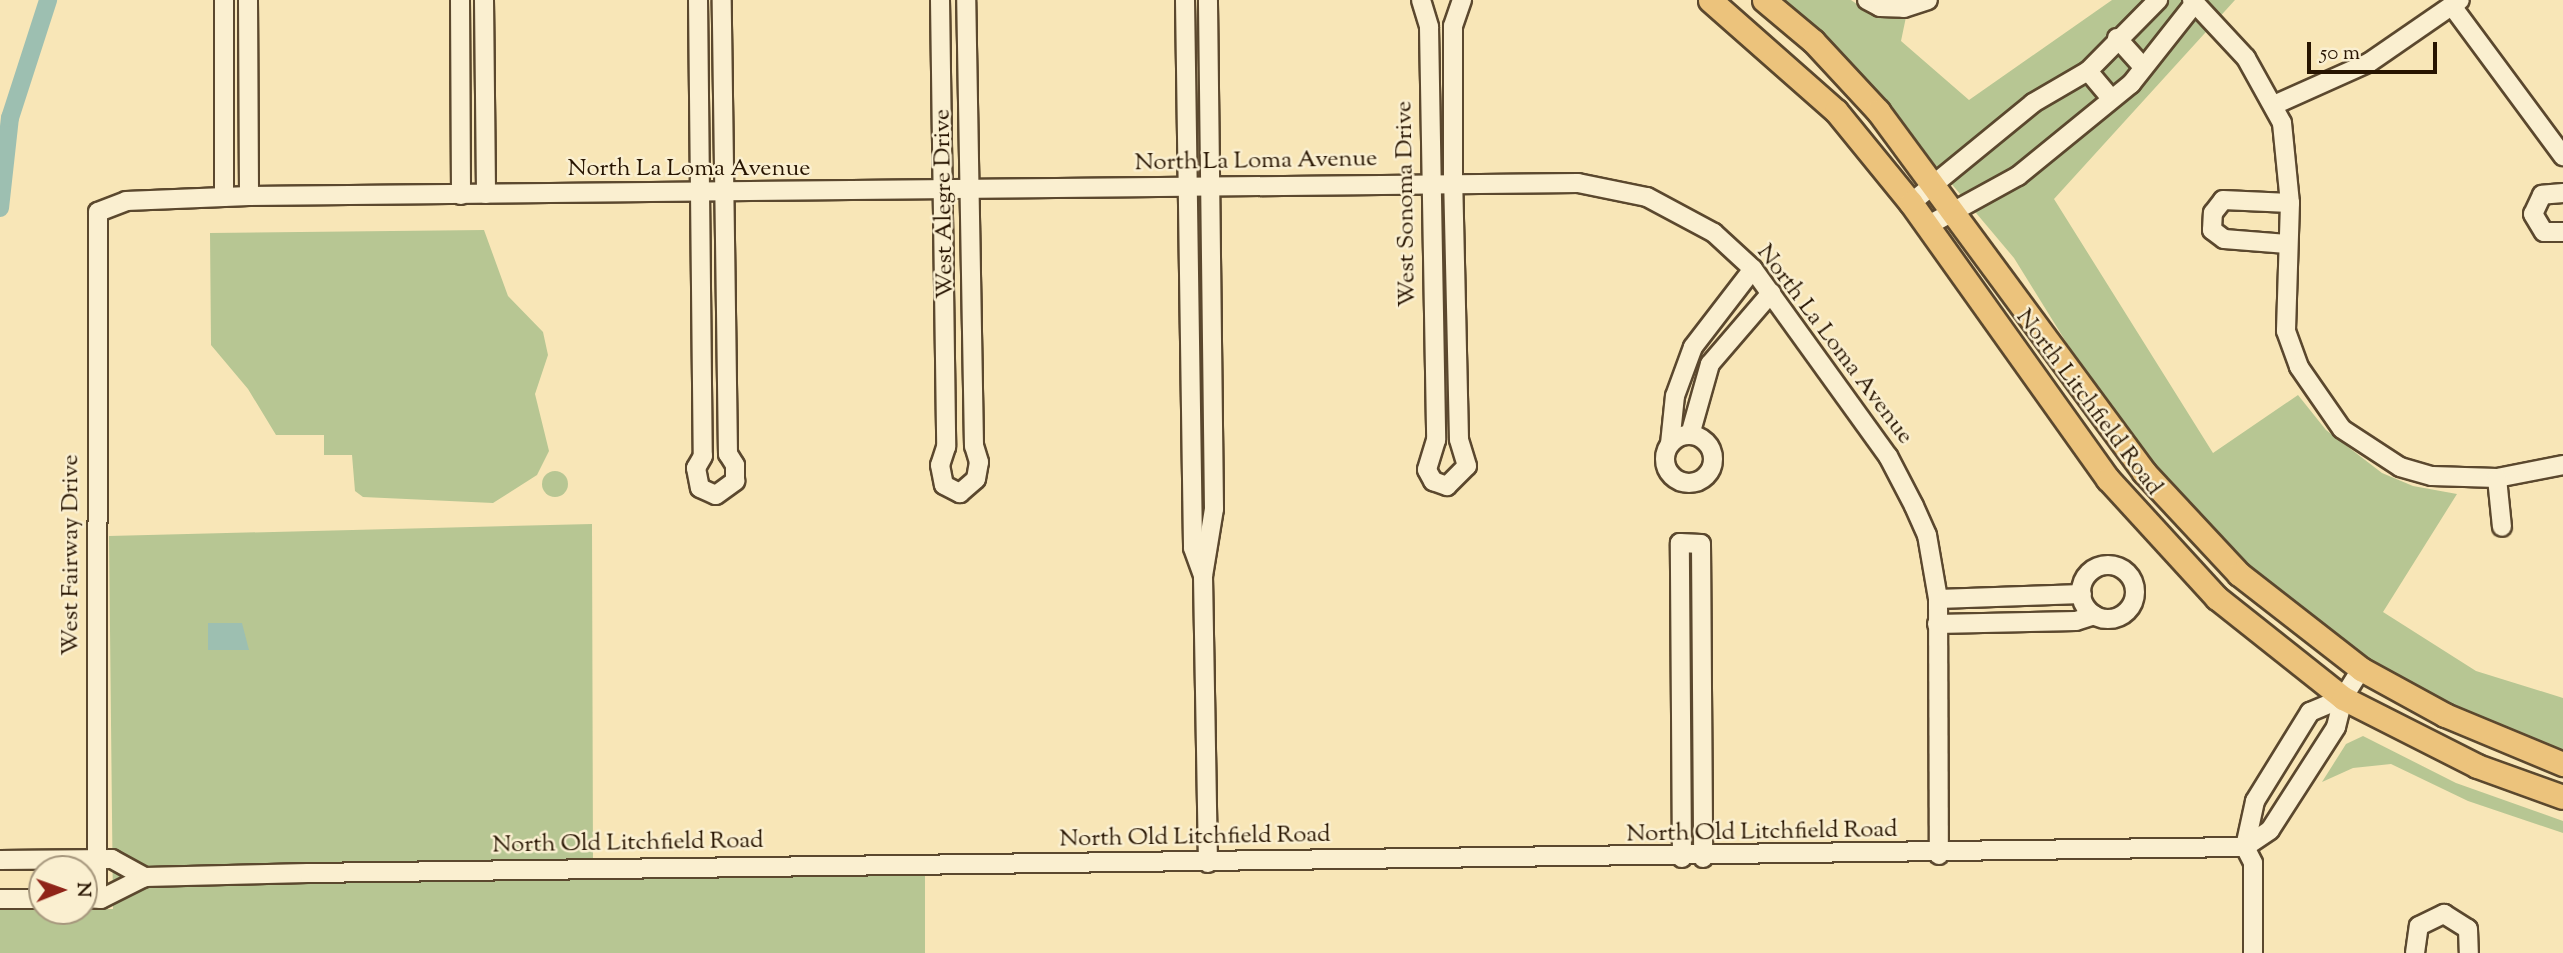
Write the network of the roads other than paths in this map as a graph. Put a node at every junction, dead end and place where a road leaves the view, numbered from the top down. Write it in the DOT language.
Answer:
graph roads {
  1 [pos="224,0"];
  2 [pos="248,0"];
  3 [pos="460,0"];
  4 [pos="484,0"];
  5 [pos="698,0"];
  6 [pos="722,0"];
  7 [pos="940,0"];
  8 [pos="966,0"];
  9 [pos="1185,0"];
  10 [pos="1208,0"];
  11 [pos="1421,0"];
  12 [pos="1462,0"];
  13 [pos="1710,0"];
  14 [pos="1764,0"];
  15 [pos="1867,0"];
  16 [pos="1928,0"];
  17 [pos="2158,0"];
  18 [pos="2194,2"];
  19 [pos="2456,3"];
  20 [pos="2117,38"];
  21 [pos="967,62"];
  22 [pos="1209,62"];
  23 [pos="1185,63"];
  24 [pos="941,64"];
  25 [pos="1453,64"];
  26 [pos="723,65"];
  27 [pos="1430,65"];
  28 [pos="2141,65"];
  29 [pos="700,66"];
  30 [pos="2088,71"];
  31 [pos="460,73"];
  32 [pos="485,73"];
  33 [pos="248,76"];
  34 [pos="224,78"];
  35 [pos="2111,98"];
  36 [pos="2274,105"];
  37 [pos="2563,156"];
  38 [pos="1431,184"];
  39 [pos="1453,184"];
  40 [pos="1934,185"];
  41 [pos="1212,186"];
  42 [pos="1187,188"];
  43 [pos="944,191"];
  44 [pos="969,191"];
  45 [pos="2563,193"];
  46 [pos="486,194"];
  47 [pos="461,195"];
  48 [pos="725,195"];
  49 [pos="249,196"];
  50 [pos="702,196"];
  51 [pos="224,197"];
  52 [pos="1911,203"];
  53 [pos="2290,203"];
  54 [pos="98,212"];
  55 [pos="1956,213"];
  56 [pos="1927,226"];
  57 [pos="2563,232"];
  58 [pos="2287,244"];
  59 [pos="1753,269"];
  60 [pos="1771,293"];
  61 [pos="1457,341"];
  62 [pos="1434,342"];
  63 [pos="946,346"];
  64 [pos="972,346"];
  65 [pos="727,350"];
  66 [pos="703,351"];
  67 [pos="1690,354"];
  68 [pos="1710,364"];
  69 [pos="1190,366"];
  70 [pos="1213,367"];
  71 [pos="1690,435"];
  72 [pos="1670,444"];
  73 [pos="2563,466"];
  74 [pos="2497,478"];
  75 [pos="2502,527"];
  76 [pos="1203,576"];
  77 [pos="2081,594"];
  78 [pos="1938,599"];
  79 [pos="2094,615"];
  80 [pos="1937,624"];
  81 [pos="1680,635"];
  82 [pos="1702,635"];
  83 [pos="2361,668"];
  84 [pos="2343,698"];
  85 [pos="1681,731"];
  86 [pos="1703,731"];
  87 [pos="2563,764"];
  88 [pos="2563,797"];
  89 [pos="2245,847"];
  90 [pos="1939,855"];
  91 [pos="1682,858"];
  92 [pos="1703,858"];
  93 [pos="100,859"];
  94 [pos="0,860"];
  95 [pos="1208,863"];
  96 [pos="98,867"];
  97 [pos="145,877"];
  98 [pos="98,895"];
  99 [pos="0,899"];
  100 [pos="28,899"];
  101 [pos="2472,951"];
  102 [pos="2253,953"];
  103 [pos="2415,953"];
  1 -- 34 [label="street"];
  2 -- 33 [label="street"];
  3 -- 31 [label="street"];
  4 -- 32 [label="street"];
  5 -- 29 [label="street"];
  6 -- 26 [label="street"];
  7 -- 24 [label="street, West Alegre Drive"];
  8 -- 21 [label="street, West Alegre Drive"];
  9 -- 23 [label="street"];
  10 -- 22 [label="street"];
  11 -- 27 [label="street, West Sonoma Drive"];
  12 -- 25 [label="street, West Sonoma Drive"];
  13 -- 52 [label="main road, North Litchfield Road"];
  14 -- 40 [label="main road, North Litchfield Road"];
  15 -- 16 [label="street"];
  17 -- 20 [label="street"];
  18 -- 28 [label="street"];
  18 -- 36 [label="street"];
  19 -- 36 [label="street"];
  19 -- 37 [label="street"];
  20 -- 28 [label="street"];
  20 -- 30 [label="street"];
  21 -- 24 [label="street"];
  21 -- 44 [label="street, West Alegre Drive"];
  22 -- 23 [label="street"];
  22 -- 41 [label="street"];
  23 -- 42 [label="street"];
  24 -- 43 [label="street, West Alegre Drive"];
  25 -- 27 [label="street"];
  25 -- 39 [label="street, West Sonoma Drive"];
  26 -- 29 [label="street"];
  26 -- 48 [label="street"];
  27 -- 38 [label="street, West Sonoma Drive"];
  28 -- 35 [label="street"];
  29 -- 50 [label="street"];
  30 -- 35 [label="street"];
  30 -- 40 [label="street"];
  31 -- 32 [label="street"];
  31 -- 47 [label="street"];
  32 -- 46 [label="street"];
  33 -- 34 [label="street"];
  33 -- 49 [label="street"];
  34 -- 51 [label="street"];
  35 -- 55 [label="street"];
  36 -- 53 [label="street"];
  38 -- 39 [label="street, North La Loma Avenue"];
  38 -- 41 [label="street, North La Loma Avenue"];
  38 -- 62 [label="street, West Sonoma Drive"];
  39 -- 59 [label="street, North La Loma Avenue"];
  39 -- 61 [label="street, West Sonoma Drive"];
  40 -- 52 [label="street"];
  40 -- 55 [label="main road, North Litchfield Road"];
  41 -- 42 [label="street, North La Loma Avenue"];
  41 -- 70 [label="street"];
  42 -- 44 [label="street, North La Loma Avenue"];
  42 -- 69 [label="street"];
  43 -- 44 [label="street, North La Loma Avenue"];
  43 -- 48 [label="street, North La Loma Avenue"];
  43 -- 63 [label="street, West Alegre Drive"];
  44 -- 64 [label="street, West Alegre Drive"];
  45 -- 57 [label="street"];
  46 -- 47 [label="street, North La Loma Avenue"];
  46 -- 50 [label="street, North La Loma Avenue"];
  47 -- 49 [label="street, North La Loma Avenue"];
  48 -- 50 [label="street, North La Loma Avenue"];
  48 -- 65 [label="street"];
  49 -- 51 [label="street, North La Loma Avenue"];
  50 -- 66 [label="street"];
  51 -- 54 [label="street, North La Loma Avenue"];
  52 -- 56 [label="main road, North Litchfield Road"];
  53 -- 58 [label="street"];
  53 -- 58 [label="street"];
  54 -- 93 [label="street, West Fairway Drive"];
  55 -- 56 [label="street"];
  55 -- 83 [label="main road, North Litchfield Road"];
  56 -- 84 [label="main road, North Litchfield Road"];
  58 -- 74 [label="street"];
  59 -- 60 [label="street, North La Loma Avenue"];
  59 -- 67 [label="street"];
  60 -- 68 [label="street"];
  60 -- 78 [label="street, North La Loma Avenue"];
  61 -- 62 [label="street, West Sonoma Drive"];
  61 -- 62 [label="street, West Sonoma Drive"];
  63 -- 64 [label="street"];
  63 -- 64 [label="street, West Alegre Drive"];
  65 -- 66 [label="street"];
  65 -- 66 [label="street"];
  67 -- 68 [label="street"];
  67 -- 72 [label="street"];
  68 -- 71 [label="street"];
  69 -- 70 [label="street"];
  69 -- 76 [label="street"];
  70 -- 76 [label="street"];
  71 -- 72 [label="street"];
  71 -- 72 [label="street"];
  73 -- 74 [label="street"];
  74 -- 75 [label="street"];
  76 -- 95 [label="street"];
  77 -- 78 [label="street"];
  77 -- 79 [label="street"];
  77 -- 79 [label="street"];
  78 -- 80 [label="street, North La Loma Avenue"];
  79 -- 80 [label="street"];
  80 -- 90 [label="street, North La Loma Avenue"];
  81 -- 82 [label="street"];
  81 -- 82 [label="street"];
  81 -- 85 [label="street"];
  82 -- 86 [label="street"];
  83 -- 84 [label="street"];
  83 -- 87 [label="main road, North Litchfield Road"];
  84 -- 88 [label="main road, North Litchfield Road"];
  84 -- 89 [label="street"];
  84 -- 89 [label="street"];
  85 -- 86 [label="street"];
  85 -- 91 [label="street"];
  86 -- 92 [label="street"];
  89 -- 90 [label="street, North Old Litchfield Road"];
  89 -- 102 [label="street"];
  90 -- 92 [label="street, North Old Litchfield Road"];
  91 -- 92 [label="street, North Old Litchfield Road"];
  91 -- 95 [label="street, North Old Litchfield Road"];
  93 -- 94 [label="street, North Old Litchfield Road"];
  93 -- 96 [label="street, West Fairway Drive"];
  93 -- 97 [label="street, North Old Litchfield Road"];
  95 -- 97 [label="street, North Old Litchfield Road"];
  97 -- 98 [label="street, North Old Litchfield Road"];
  99 -- 100 [label="street"];
  101 -- 103 [label="street"];
}
